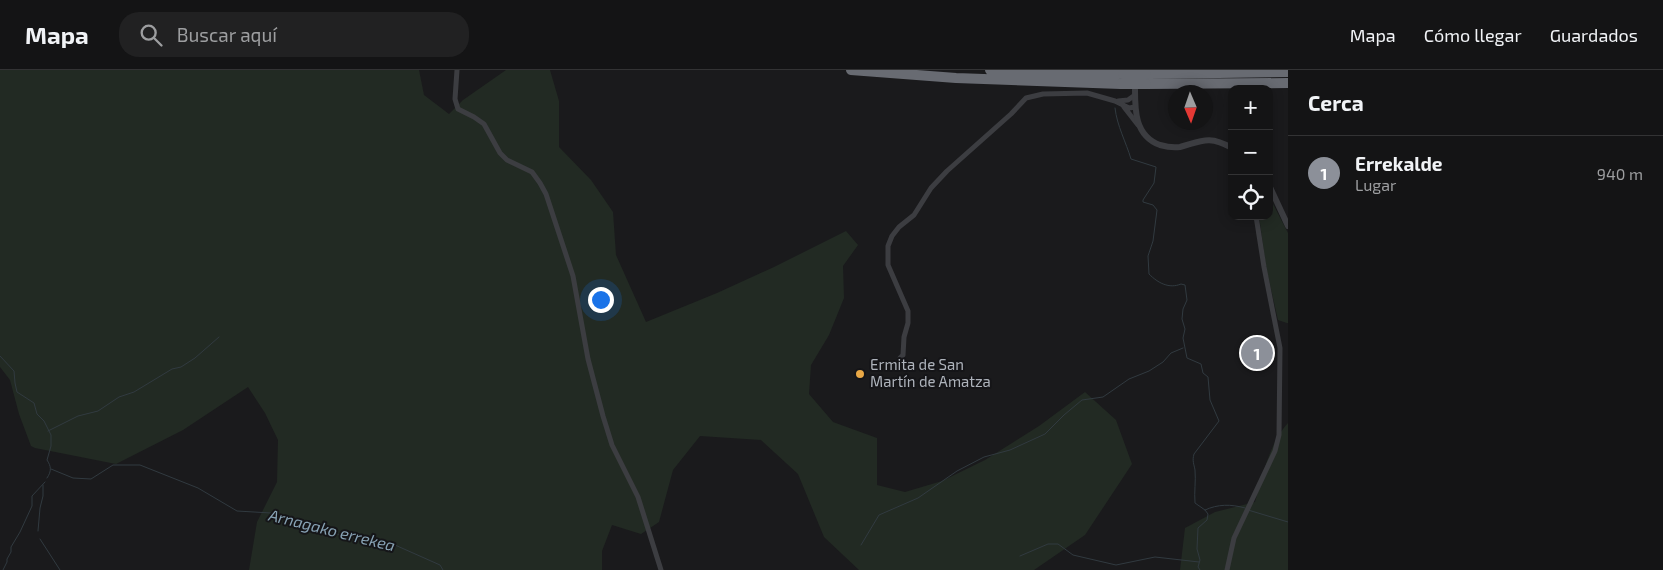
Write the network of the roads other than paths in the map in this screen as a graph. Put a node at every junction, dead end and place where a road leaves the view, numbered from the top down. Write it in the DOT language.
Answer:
graph roads {
  1 [pos="457,70"];
  2 [pos="851,70"];
  3 [pos="990,70"];
  4 [pos="1134,70"];
  5 [pos="1288,72"];
  6 [pos="1122,79"];
  7 [pos="1146,79"];
  8 [pos="1288,83"];
  9 [pos="1135,95"];
  10 [pos="1124,104"];
  11 [pos="1135,107"];
  12 [pos="1138,125"];
  13 [pos="1228,146"];
  14 [pos="1273,194"];
  15 [pos="1257,220"];
  16 [pos="1288,226"];
  17 [pos="900,358"];
  18 [pos="661,570"];
  19 [pos="1227,570"];
  1 -- 18 [label="street"];
  2 -- 6 [label="highway"];
  3 -- 6 [label="highway"];
  4 -- 9 [label="street"];
  5 -- 7 [label="highway"];
  6 -- 7 [label="highway, bridge"];
  7 -- 8 [label="highway"];
  9 -- 10 [label="street"];
  9 -- 11 [label="street"];
  10 -- 11 [label="street"];
  10 -- 12 [label="street"];
  10 -- 17 [label="street"];
  11 -- 12 [label="street"];
  12 -- 13 [label="street"];
  14 -- 16 [label="street"];
  15 -- 19 [label="street"];
}
